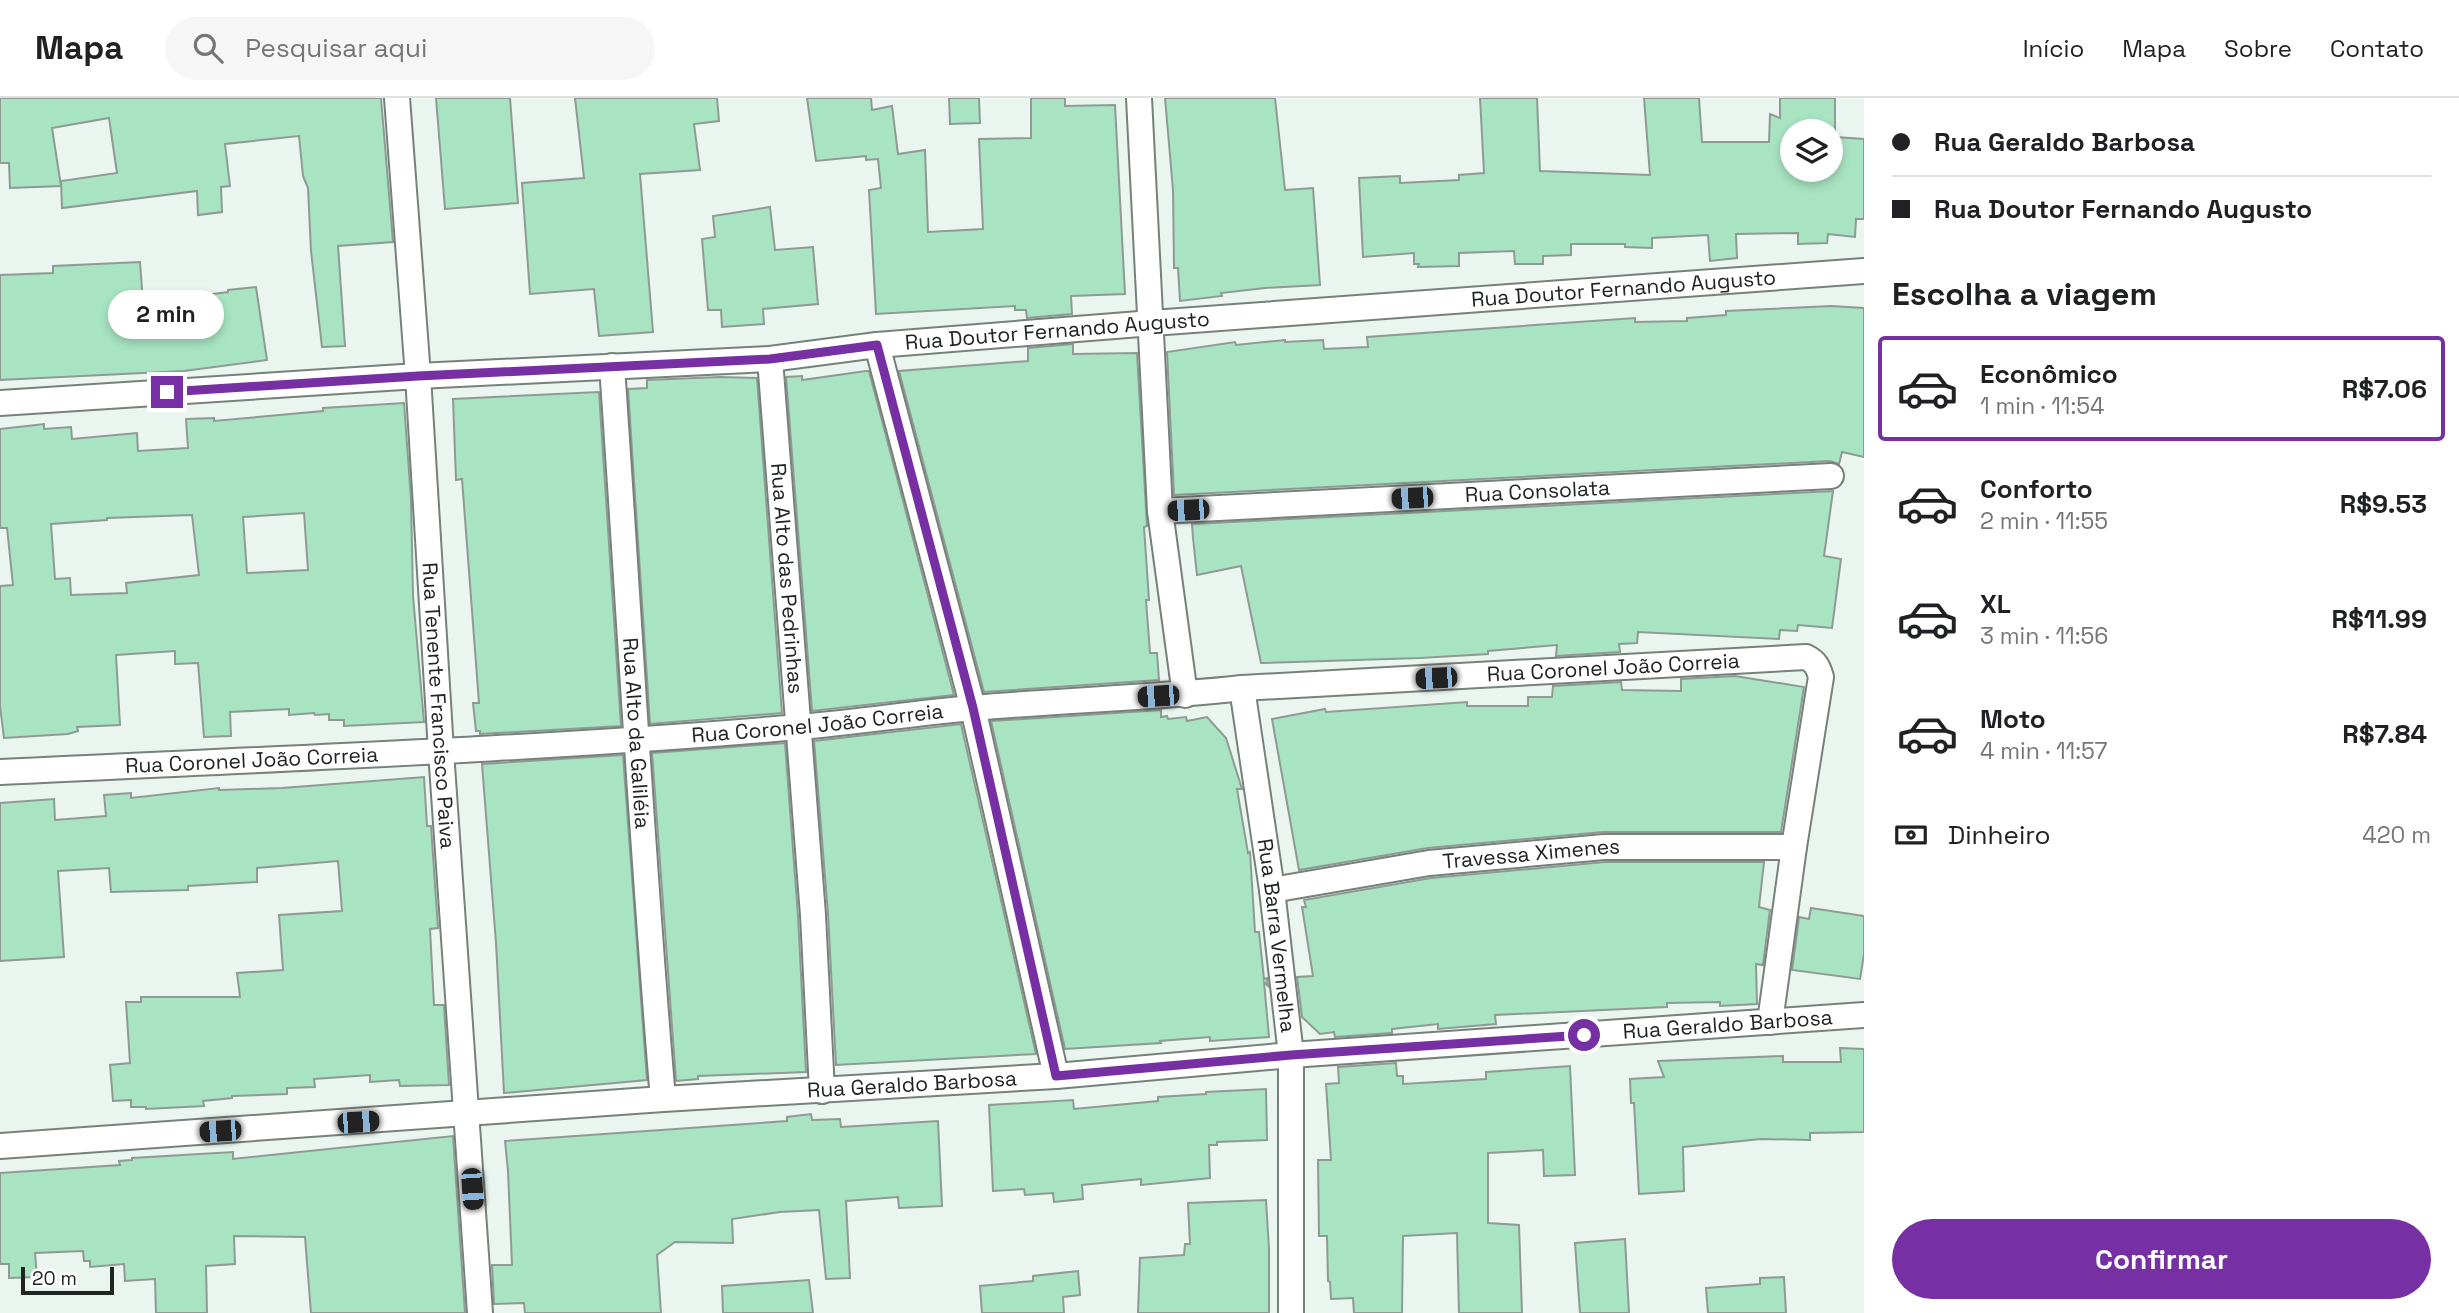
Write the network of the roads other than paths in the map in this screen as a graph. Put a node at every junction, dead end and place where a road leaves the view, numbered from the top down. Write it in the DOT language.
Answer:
graph roads {
  1 [pos="397,98"];
  2 [pos="1139,98"];
  3 [pos="1864,271"];
  4 [pos="1152,323"];
  5 [pos="877,345"];
  6 [pos="770,359"];
  7 [pos="612,366"];
  8 [pos="418,376"];
  9 [pos="0,403"];
  10 [pos="1831,476"];
  11 [pos="1160,511"];
  12 [pos="1242,688"];
  13 [pos="1185,695"];
  14 [pos="973,708"];
  15 [pos="800,727"];
  16 [pos="638,738"];
  17 [pos="440,751"];
  18 [pos="0,772"];
  19 [pos="1794,847"];
  20 [pos="1272,890"];
  21 [pos="1864,1015"];
  22 [pos="1770,1022"];
  23 [pos="1291,1055"];
  24 [pos="1056,1076"];
  25 [pos="822,1091"];
  26 [pos="663,1099"];
  27 [pos="468,1114"];
  28 [pos="0,1146"];
  29 [pos="480,1313"];
  30 [pos="1291,1313"];
  1 -- 8 [label="street, Rua Tenente Francisco Paiva"];
  2 -- 4 [label="street"];
  3 -- 4 [label="street, Rua Doutor Fernando Augusto"];
  4 -- 5 [label="street, Rua Doutor Fernando Augusto"];
  4 -- 11 [label="street"];
  5 -- 6 [label="street, Rua Doutor Fernando Augusto"];
  5 -- 14 [label="street"];
  6 -- 7 [label="street, Rua Doutor Fernando Augusto"];
  6 -- 15 [label="street, Rua Alto das Pedrinhas"];
  7 -- 8 [label="street, Rua Doutor Fernando Augusto"];
  7 -- 16 [label="street, Rua Alto da Galiléia"];
  8 -- 9 [label="street, Rua Doutor Fernando Augusto"];
  8 -- 17 [label="street, Rua Tenente Francisco Paiva"];
  10 -- 11 [label="street, Rua Consolata"];
  11 -- 13 [label="street"];
  12 -- 13 [label="street, Rua Coronel João Correia"];
  12 -- 19 [label="street, Rua Coronel João Correia"];
  12 -- 20 [label="street, Rua Barra Vermelha"];
  13 -- 14 [label="street, Rua Coronel João Correia"];
  14 -- 15 [label="street, Rua Coronel João Correia"];
  14 -- 24 [label="street"];
  15 -- 16 [label="street, Rua Coronel João Correia"];
  15 -- 25 [label="street, Rua Alto das Pedrinhas"];
  16 -- 17 [label="street, Rua Coronel João Correia"];
  16 -- 26 [label="street, Rua Alto da Galiléia"];
  17 -- 18 [label="street, Rua Coronel João Correia"];
  17 -- 27 [label="street, Rua Tenente Francisco Paiva"];
  19 -- 20 [label="street, Travessa Ximenes"];
  19 -- 22 [label="street, Rua Coronel João Correia"];
  20 -- 23 [label="street, Rua Barra Vermelha"];
  21 -- 22 [label="street, Rua Geraldo Barbosa"];
  22 -- 23 [label="street, Rua Geraldo Barbosa"];
  23 -- 24 [label="street, Rua Geraldo Barbosa"];
  23 -- 30 [label="street, Rua Barra Vermelha"];
  24 -- 25 [label="street, Rua Geraldo Barbosa"];
  25 -- 26 [label="street, Rua Geraldo Barbosa"];
  26 -- 27 [label="street, Rua Geraldo Barbosa"];
  27 -- 28 [label="street, Rua Geraldo Barbosa"];
  27 -- 29 [label="street, Rua Tenente Francisco Paiva"];
}
